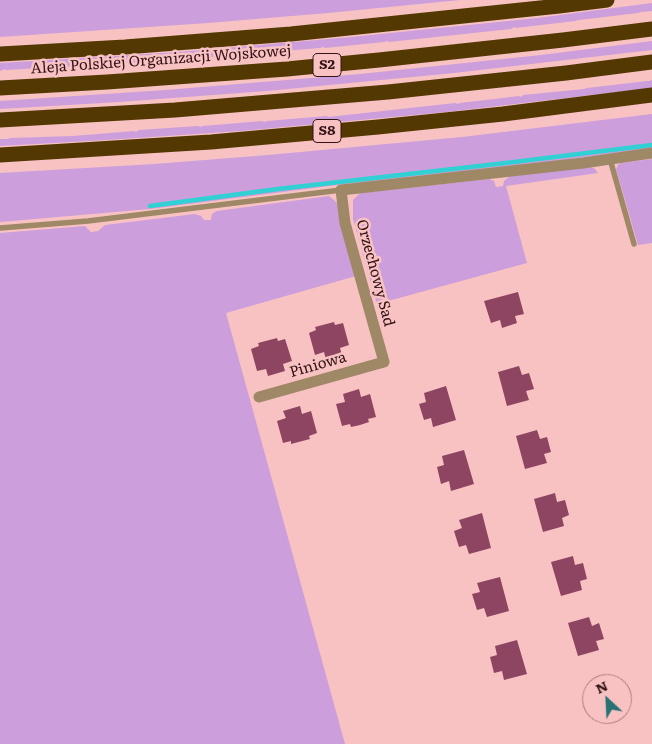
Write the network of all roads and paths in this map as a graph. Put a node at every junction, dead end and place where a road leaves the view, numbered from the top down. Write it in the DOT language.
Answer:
graph roads {
  1 [pos="608,0"];
  2 [pos="652,28"];
  3 [pos="0,54"];
  4 [pos="652,62"];
  5 [pos="0,88"];
  6 [pos="652,95"];
  7 [pos="0,120"];
  8 [pos="652,153"];
  9 [pos="0,155"];
  10 [pos="610,159"];
  11 [pos="341,190"];
  12 [pos="0,228"];
  13 [pos="634,244"];
  14 [pos="384,362"];
  15 [pos="259,397"];
  1 -- 3 [label="highway"];
  2 -- 5 [label="highway, Aleja Polskiej Organizacji Wojskowej / S2"];
  4 -- 7 [label="highway, S2"];
  6 -- 9 [label="highway, S8"];
  8 -- 10 [label="street"];
  10 -- 11 [label="street"];
  10 -- 13 [label="lane"];
  11 -- 12 [label="lane"];
  11 -- 14 [label="street, Orzechowy Sad"];
  14 -- 15 [label="street, Piniowa"];
}
